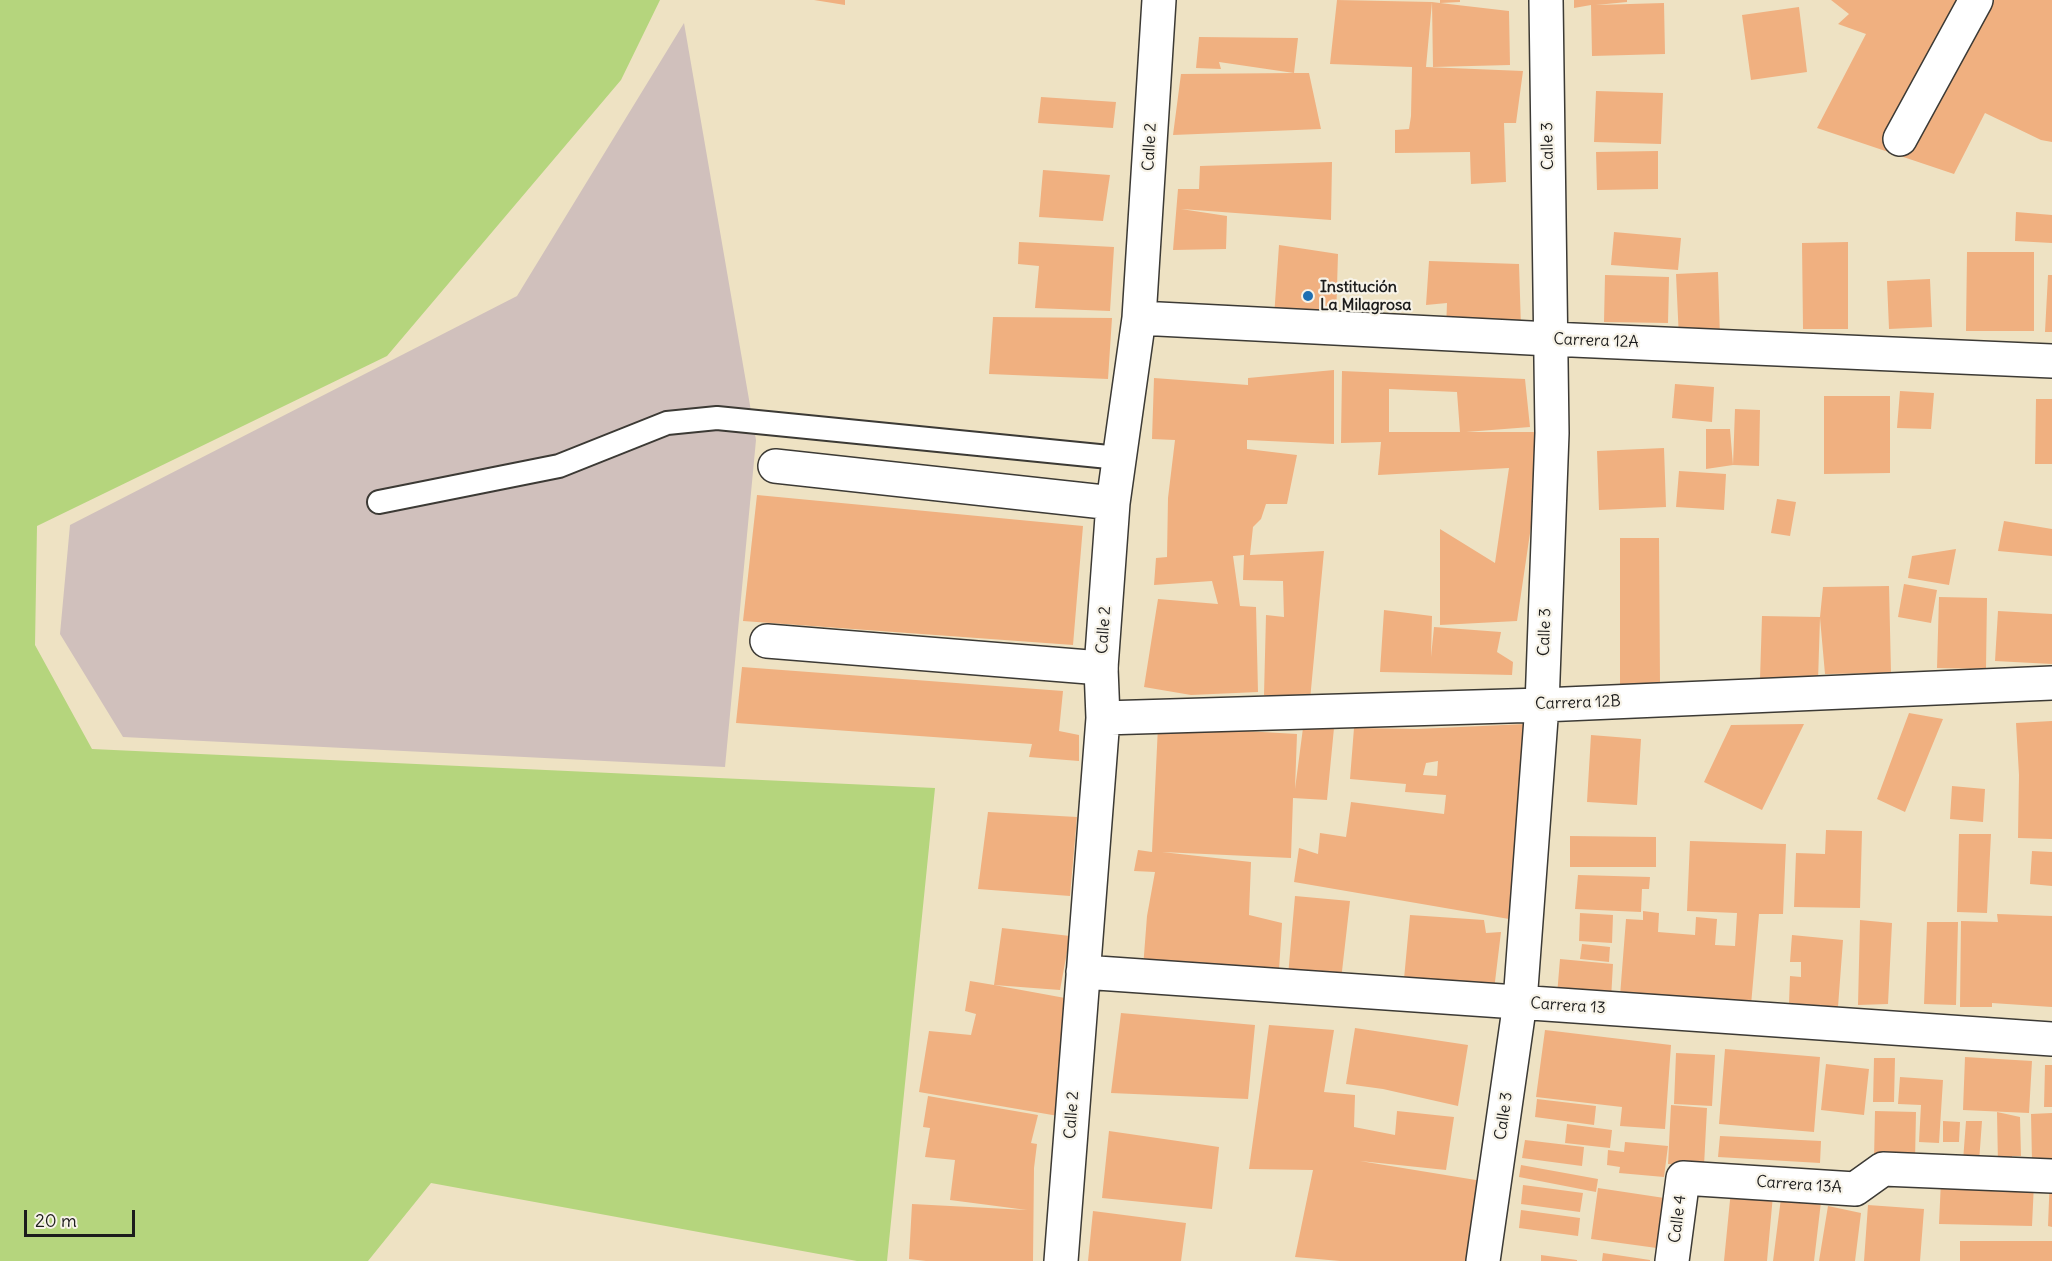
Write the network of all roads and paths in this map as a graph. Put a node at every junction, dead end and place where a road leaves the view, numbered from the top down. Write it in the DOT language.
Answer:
graph roads {
  1 [pos="1159,0"];
  2 [pos="1546,0"];
  3 [pos="1976,0"];
  4 [pos="1900,139"];
  5 [pos="1139,318"];
  6 [pos="1550,339"];
  7 [pos="2052,361"];
  8 [pos="1119,458"];
  9 [pos="775,466"];
  10 [pos="379,502"];
  11 [pos="1113,503"];
  12 [pos="767,641"];
  13 [pos="1101,668"];
  14 [pos="2052,682"];
  15 [pos="1542,705"];
  16 [pos="1103,718"];
  17 [pos="1083,972"];
  18 [pos="1520,1002"];
  19 [pos="2052,1039"];
  20 [pos="2052,1176"];
  21 [pos="1683,1178"];
  22 [pos="1061,1261"];
  23 [pos="1483,1261"];
  24 [pos="1672,1261"];
  1 -- 5 [label="street, Calle 2"];
  2 -- 6 [label="street, Calle 3"];
  3 -- 4 [label="street"];
  5 -- 6 [label="street, Carrera 12A"];
  5 -- 8 [label="street, Calle 2"];
  6 -- 7 [label="street, Carrera 12A"];
  6 -- 15 [label="street, Calle 3"];
  8 -- 10 [label="lane"];
  8 -- 11 [label="street, Calle 2"];
  9 -- 11 [label="street"];
  11 -- 13 [label="street, Calle 2"];
  12 -- 13 [label="street"];
  13 -- 16 [label="street, Calle 2"];
  14 -- 15 [label="street, Carrera 12B"];
  15 -- 16 [label="street, Carrera 12B"];
  15 -- 18 [label="street, Calle 3"];
  16 -- 17 [label="street, Calle 2"];
  17 -- 18 [label="street, Carrera 13"];
  17 -- 22 [label="street, Calle 2"];
  18 -- 19 [label="street, Carrera 13"];
  18 -- 23 [label="street, Calle 3"];
  20 -- 21 [label="street, Carrera 13A"];
  21 -- 24 [label="street, Calle 4"];
}
